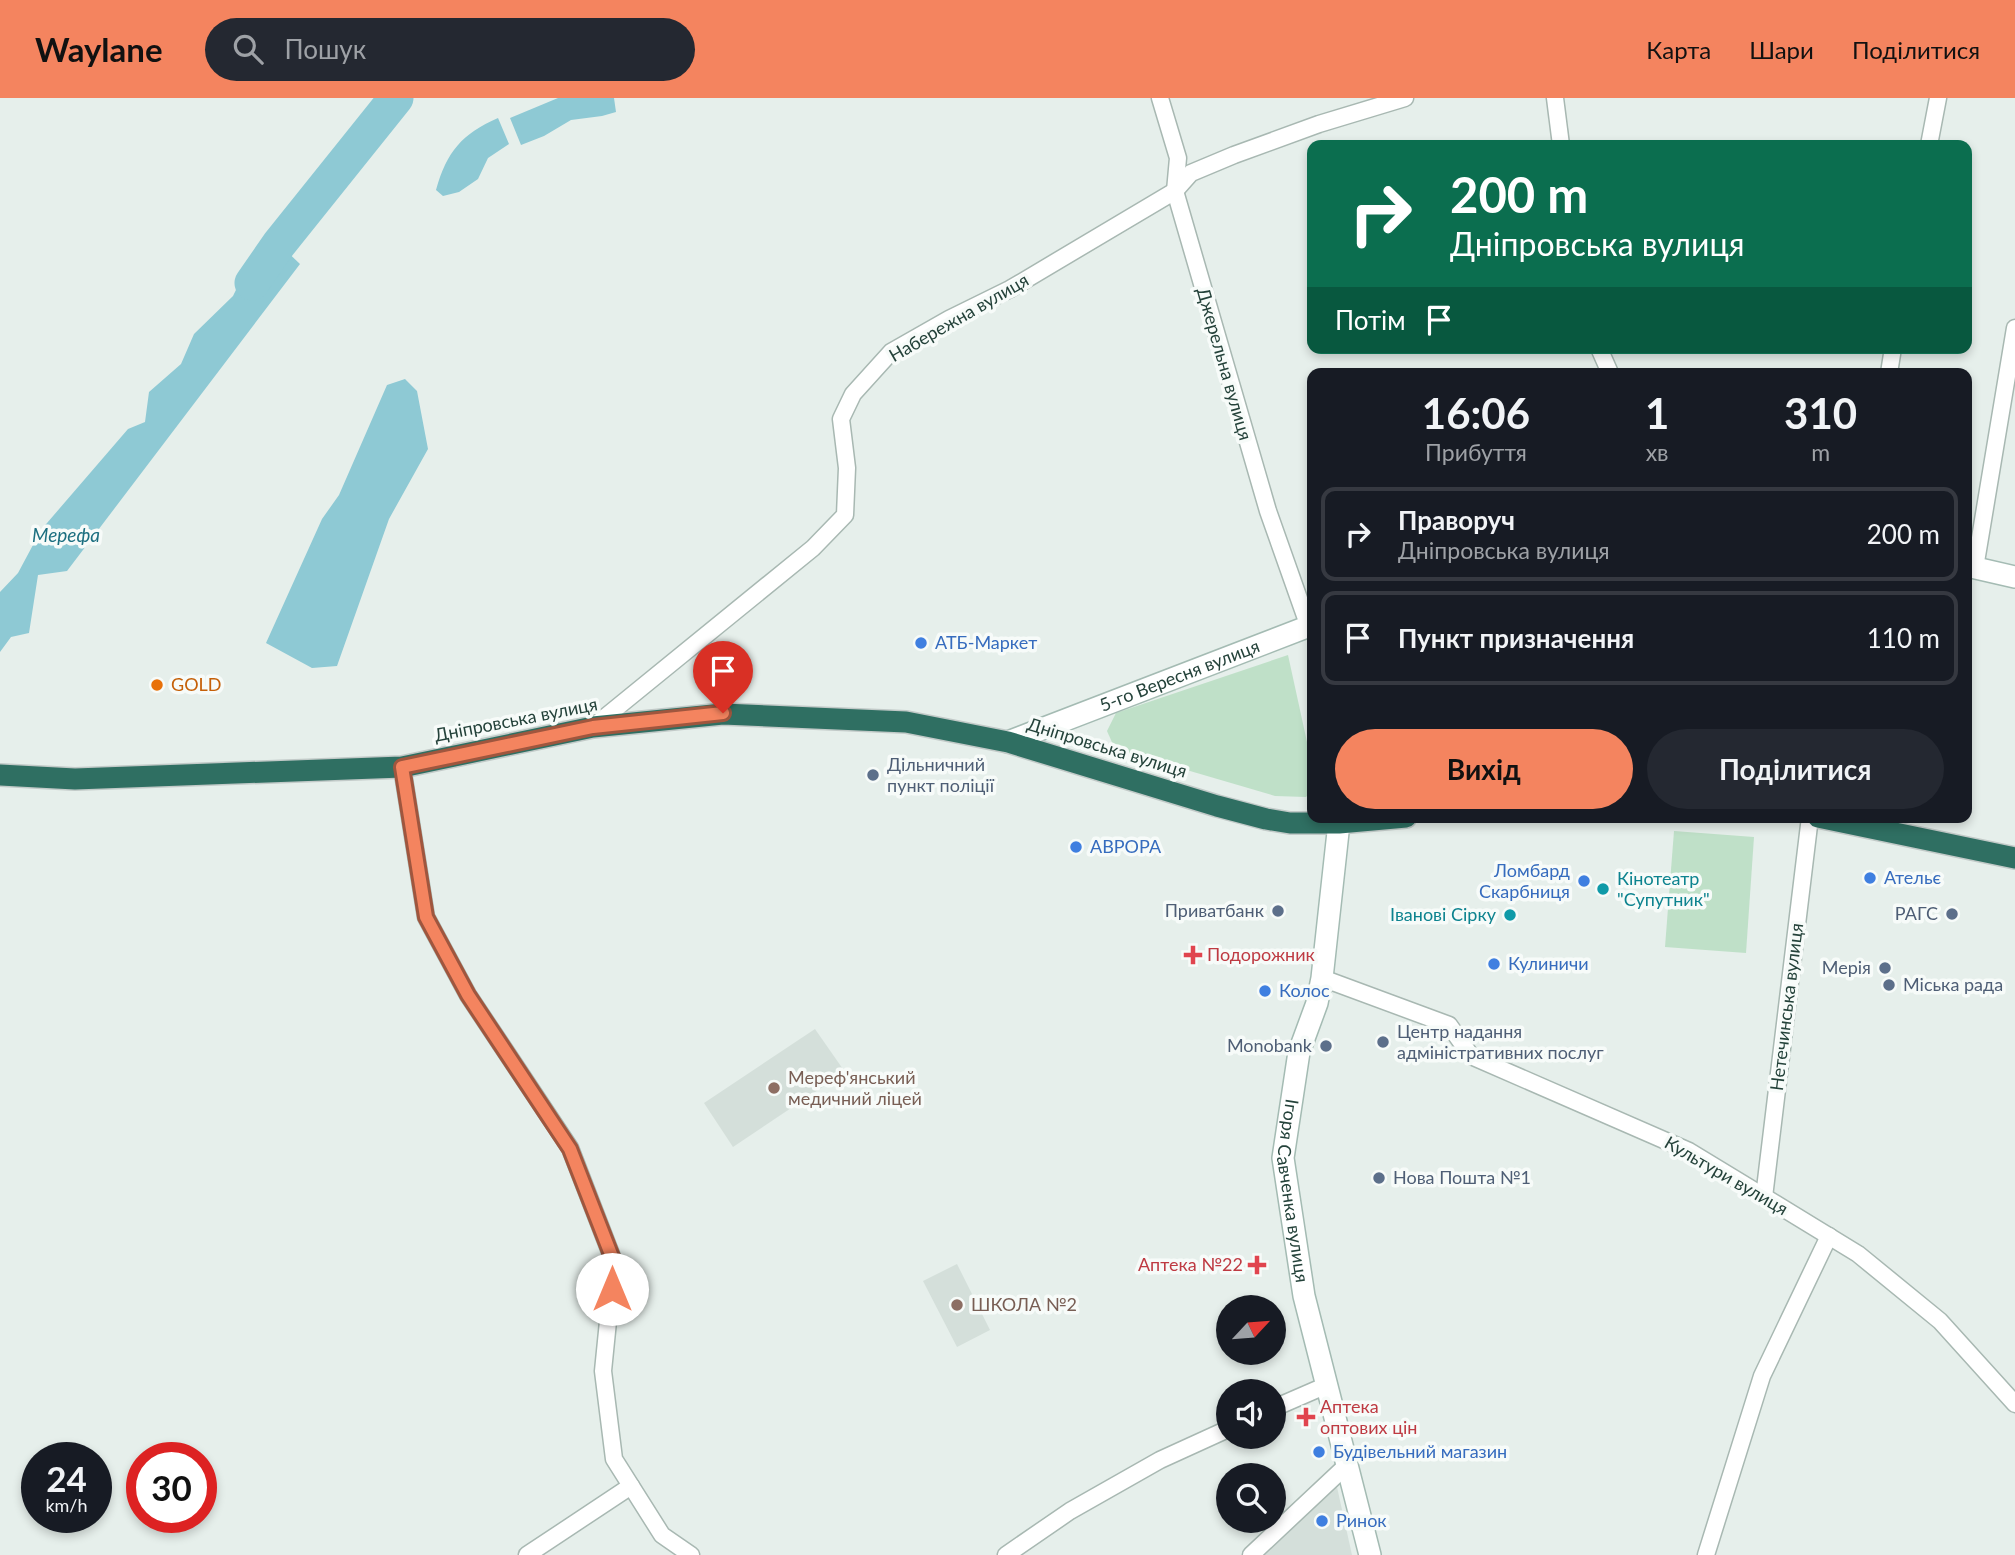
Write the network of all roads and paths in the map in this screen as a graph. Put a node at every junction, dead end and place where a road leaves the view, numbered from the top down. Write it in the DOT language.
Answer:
graph roads {
  1 [pos="1160,98"];
  2 [pos="1405,98"];
  3 [pos="1555,98"];
  4 [pos="1938,98"];
  5 [pos="1560,140"];
  6 [pos="1930,140"];
  7 [pos="1175,191"];
  8 [pos="2015,328"];
  9 [pos="1972,562"];
  10 [pos="1972,567"];
  11 [pos="2015,577"];
  12 [pos="1307,615"];
  13 [pos="1307,628"];
  14 [pos="593,727"];
  15 [pos="1008,742"];
  16 [pos="402,767"];
  17 [pos="0,775"];
  18 [pos="1339,823"];
  19 [pos="1809,823"];
  20 [pos="1847,823"];
  21 [pos="2015,858"];
  22 [pos="1322,978"];
  23 [pos="1764,1197"];
  24 [pos="1829,1236"];
  25 [pos="1327,1385"];
  26 [pos="1286,1403"];
  27 [pos="2015,1404"];
  28 [pos="1216,1434"];
  29 [pos="1347,1465"];
  30 [pos="631,1486"];
  31 [pos="527,1555"];
  32 [pos="691,1555"];
  33 [pos="1006,1555"];
  34 [pos="1251,1555"];
  35 [pos="1370,1555"];
  36 [pos="1706,1555"];
  1 -- 7 [label="street, Джерельна вулиця"];
  2 -- 7 [label="street, Набережна вулиця"];
  3 -- 5 [label="street"];
  4 -- 6 [label="street"];
  7 -- 12 [label="street, Джерельна вулиця"];
  7 -- 14 [label="street, Набережна вулиця"];
  8 -- 9 [label="street"];
  10 -- 11 [label="street"];
  13 -- 15 [label="street, 5-го Вересня вулиця"];
  14 -- 15 [label="highway, Дніпровська вулиця"];
  14 -- 16 [label="highway, Дніпровська вулиця"];
  15 -- 18 [label="highway, Дніпровська вулиця"];
  16 -- 17 [label="highway, Дніпровська вулиця"];
  16 -- 30 [label="street"];
  18 -- 22 [label="street, Ігоря Савченка вулиця"];
  19 -- 23 [label="street, Нетечинська вулиця"];
  20 -- 21 [label="highway"];
  22 -- 23 [label="street, Культури вулиця"];
  22 -- 25 [label="street, Ігоря Савченка вулиця"];
  23 -- 24 [label="street, Культури вулиця"];
  24 -- 27 [label="street, Культури вулиця"];
  24 -- 36 [label="street"];
  25 -- 26 [label="street"];
  25 -- 29 [label="street, Ігоря Савченка вулиця"];
  28 -- 33 [label="street"];
  29 -- 34 [label="street"];
  29 -- 35 [label="street, Ігоря Савченка вулиця"];
  30 -- 31 [label="street"];
  30 -- 32 [label="street"];
}
